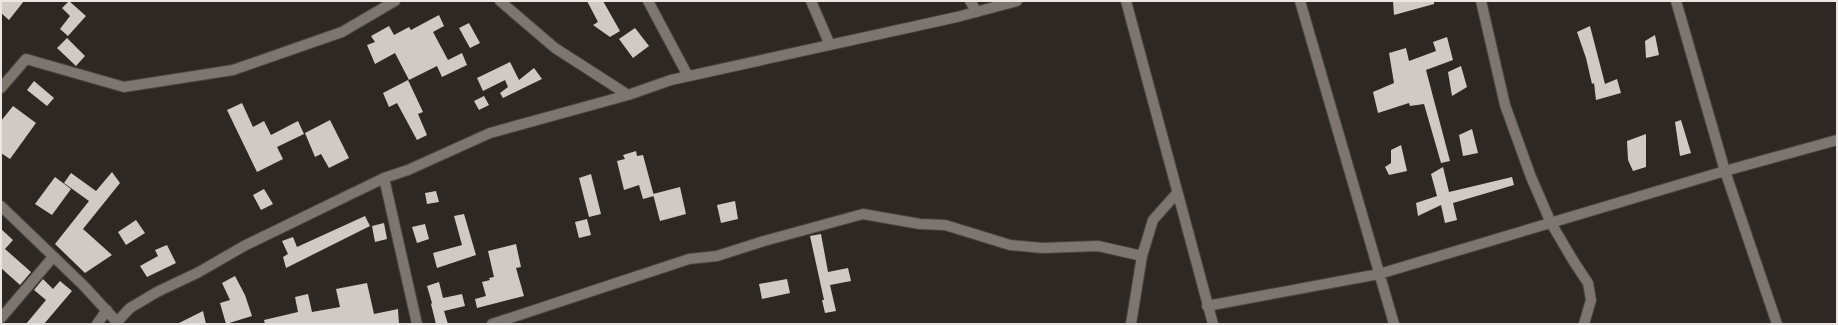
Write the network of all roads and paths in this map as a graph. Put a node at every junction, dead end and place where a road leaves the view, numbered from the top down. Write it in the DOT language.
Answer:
graph roads {
  1 [pos="395,1"];
  2 [pos="500,1"];
  3 [pos="648,1"];
  4 [pos="811,1"];
  5 [pos="970,1"];
  6 [pos="1017,1"];
  7 [pos="1126,1"];
  8 [pos="1300,1"];
  9 [pos="1481,1"];
  10 [pos="1676,1"];
  11 [pos="977,12"];
  12 [pos="830,45"];
  13 [pos="688,76"];
  14 [pos="1,88"];
  15 [pos="628,95"];
  16 [pos="1837,140"];
  17 [pos="1725,171"];
  18 [pos="384,178"];
  19 [pos="1177,193"];
  20 [pos="1,206"];
  21 [pos="1551,223"];
  22 [pos="1142,256"];
  23 [pos="53,257"];
  24 [pos="1379,274"];
  25 [pos="1207,306"];
  26 [pos="108,310"];
  27 [pos="1,318"];
  28 [pos="117,323"];
  29 [pos="97,324"];
  30 [pos="417,324"];
  31 [pos="492,324"];
  32 [pos="1131,324"];
  33 [pos="1213,324"];
  34 [pos="1394,324"];
  35 [pos="1584,324"];
  36 [pos="1777,324"];
  1 -- 14 [label="street"];
  2 -- 15 [label="street"];
  3 -- 13 [label="street"];
  4 -- 12 [label="street"];
  5 -- 11 [label="street"];
  6 -- 11 [label="street"];
  7 -- 19 [label="street"];
  8 -- 24 [label="street"];
  9 -- 21 [label="street"];
  10 -- 17 [label="street"];
  11 -- 12 [label="street"];
  12 -- 13 [label="street"];
  13 -- 15 [label="street"];
  15 -- 18 [label="street"];
  16 -- 17 [label="street"];
  17 -- 21 [label="street"];
  17 -- 36 [label="street"];
  18 -- 28 [label="street"];
  18 -- 30 [label="street"];
  19 -- 22 [label="street"];
  19 -- 25 [label="street"];
  20 -- 23 [label="street"];
  21 -- 24 [label="street"];
  21 -- 35 [label="street"];
  22 -- 31 [label="street"];
  22 -- 32 [label="street"];
  23 -- 26 [label="street"];
  23 -- 27 [label="street"];
  24 -- 25 [label="street"];
  24 -- 34 [label="street"];
  25 -- 33 [label="street"];
  26 -- 28 [label="street"];
  26 -- 29 [label="street"];
}
